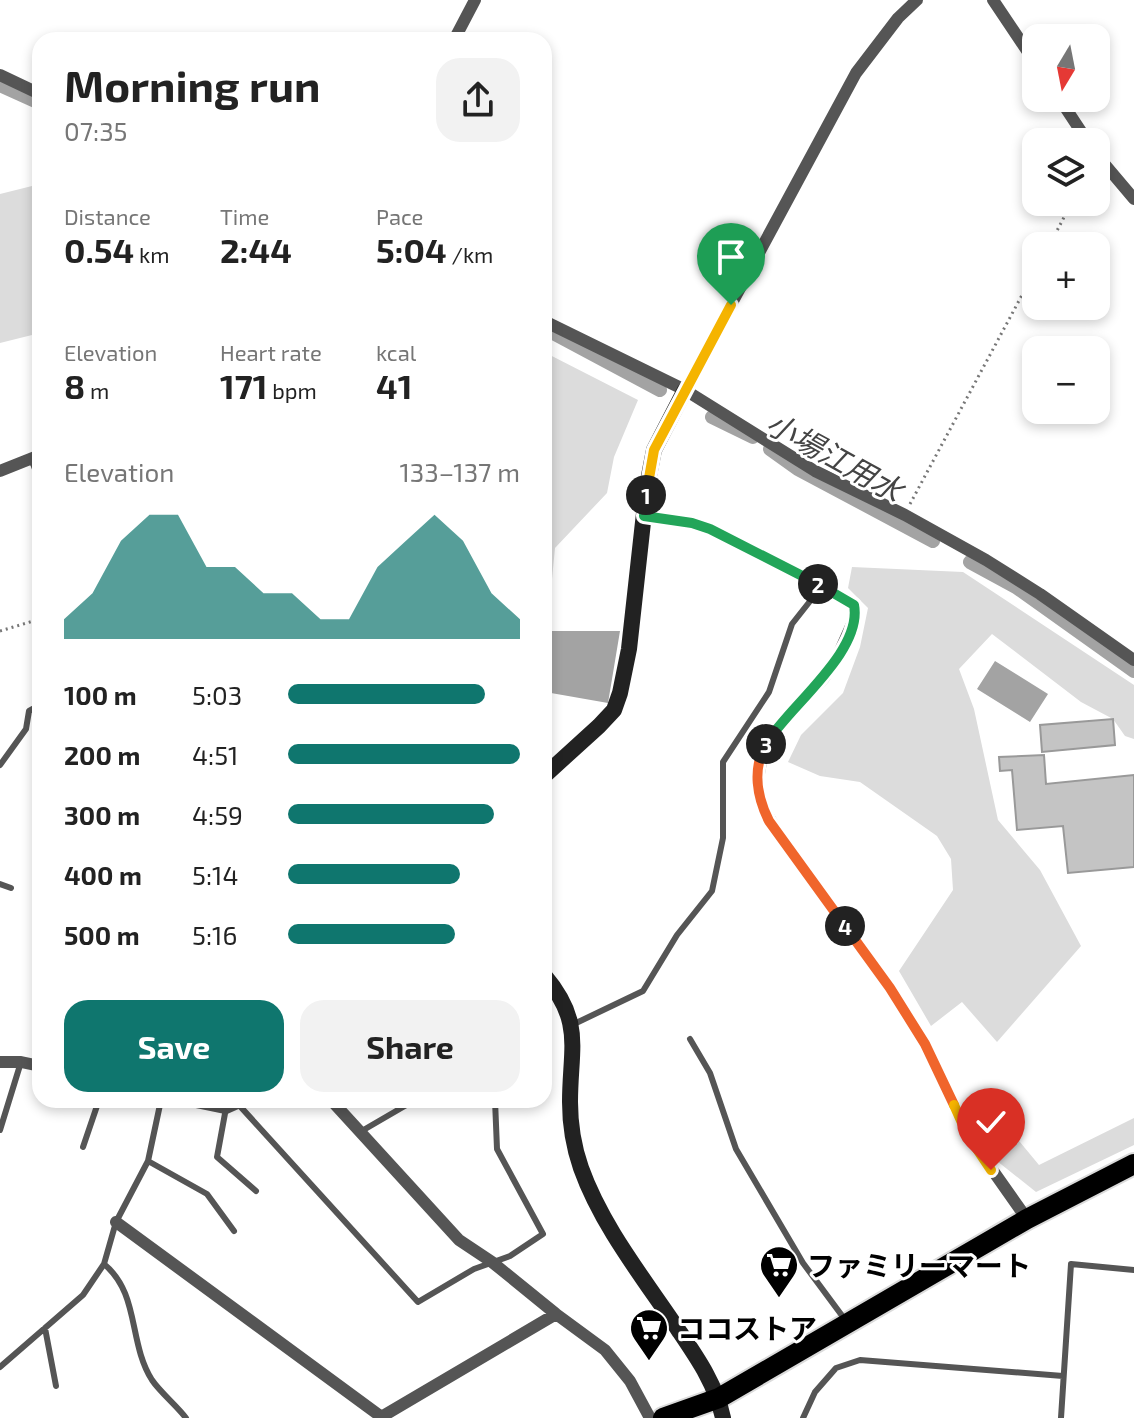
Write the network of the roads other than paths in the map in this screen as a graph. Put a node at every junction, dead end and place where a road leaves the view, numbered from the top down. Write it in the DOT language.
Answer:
graph roads {
  1 [pos="475,0"];
  2 [pos="917,0"];
  3 [pos="993,0"];
  4 [pos="458,32"];
  5 [pos="1022,43"];
  6 [pos="0,75"];
  7 [pos="32,90"];
  8 [pos="1110,171"];
  9 [pos="1134,199"];
  10 [pos="552,325"];
  11 [pos="685,390"];
  12 [pos="32,459"];
  13 [pos="0,471"];
  14 [pos="644,516"];
  15 [pos="822,586"];
  16 [pos="1134,660"];
  17 [pos="32,709"];
  18 [pos="0,765"];
  19 [pos="552,769"];
  20 [pos="0,884"];
  21 [pos="11,888"];
  22 [pos="552,987"];
  23 [pos="571,1025"];
  24 [pos="690,1039"];
  25 [pos="0,1062"];
  26 [pos="21,1062"];
  27 [pos="32,1064"];
  28 [pos="96,1108"];
  29 [pos="159,1108"];
  30 [pos="235,1108"];
  31 [pos="240,1108"];
  32 [pos="338,1108"];
  33 [pos="401,1108"];
  34 [pos="495,1108"];
  35 [pos="0,1130"];
  36 [pos="360,1132"];
  37 [pos="83,1147"];
  38 [pos="148,1161"];
  39 [pos="1134,1164"];
  40 [pos="256,1191"];
  41 [pos="1027,1219"];
  42 [pos="116,1222"];
  43 [pos="234,1231"];
  44 [pos="492,1262"];
  45 [pos="104,1264"];
  46 [pos="1134,1270"];
  47 [pos="556,1314"];
  48 [pos="848,1324"];
  49 [pos="45,1328"];
  50 [pos="0,1367"];
  51 [pos="1063,1376"];
  52 [pos="56,1386"];
  53 [pos="721,1408"];
  54 [pos="383,1417"];
  55 [pos="186,1418"];
  56 [pos="650,1418"];
  57 [pos="663,1418"];
  58 [pos="803,1418"];
  59 [pos="1061,1418"];
  1 -- 4 [label="street"];
  2 -- 11 [label="street"];
  3 -- 5 [label="street"];
  6 -- 7 [label="street"];
  8 -- 9 [label="street"];
  10 -- 11 [label="street"];
  11 -- 14 [label="street"];
  11 -- 16 [label="street"];
  12 -- 13 [label="street"];
  14 -- 15 [label="street"];
  14 -- 19 [label="street"];
  15 -- 23 [label="lane"];
  15 -- 41 [label="street"];
  17 -- 18 [label="lane"];
  20 -- 21 [label="lane"];
  22 -- 23 [label="street"];
  23 -- 53 [label="street"];
  24 -- 48 [label="lane"];
  25 -- 26 [label="street"];
  26 -- 27 [label="street"];
  26 -- 35 [label="lane"];
  28 -- 37 [label="lane"];
  29 -- 38 [label="lane"];
  30 -- 40 [label="lane"];
  31 -- 44 [label="lane"];
  32 -- 36 [label="street"];
  33 -- 36 [label="lane"];
  34 -- 44 [label="lane"];
  36 -- 44 [label="street"];
  38 -- 42 [label="lane"];
  38 -- 43 [label="lane"];
  39 -- 41 [label="main road"];
  41 -- 48 [label="main road"];
  42 -- 45 [label="lane"];
  42 -- 54 [label="street"];
  44 -- 47 [label="street"];
  45 -- 49 [label="lane"];
  45 -- 55 [label="lane"];
  46 -- 51 [label="lane"];
  47 -- 54 [label="street"];
  47 -- 56 [label="street"];
  48 -- 53 [label="main road"];
  49 -- 50 [label="lane"];
  49 -- 52 [label="lane"];
  51 -- 58 [label="lane"];
  51 -- 59 [label="lane"];
  53 -- 57 [label="main road"];
}
